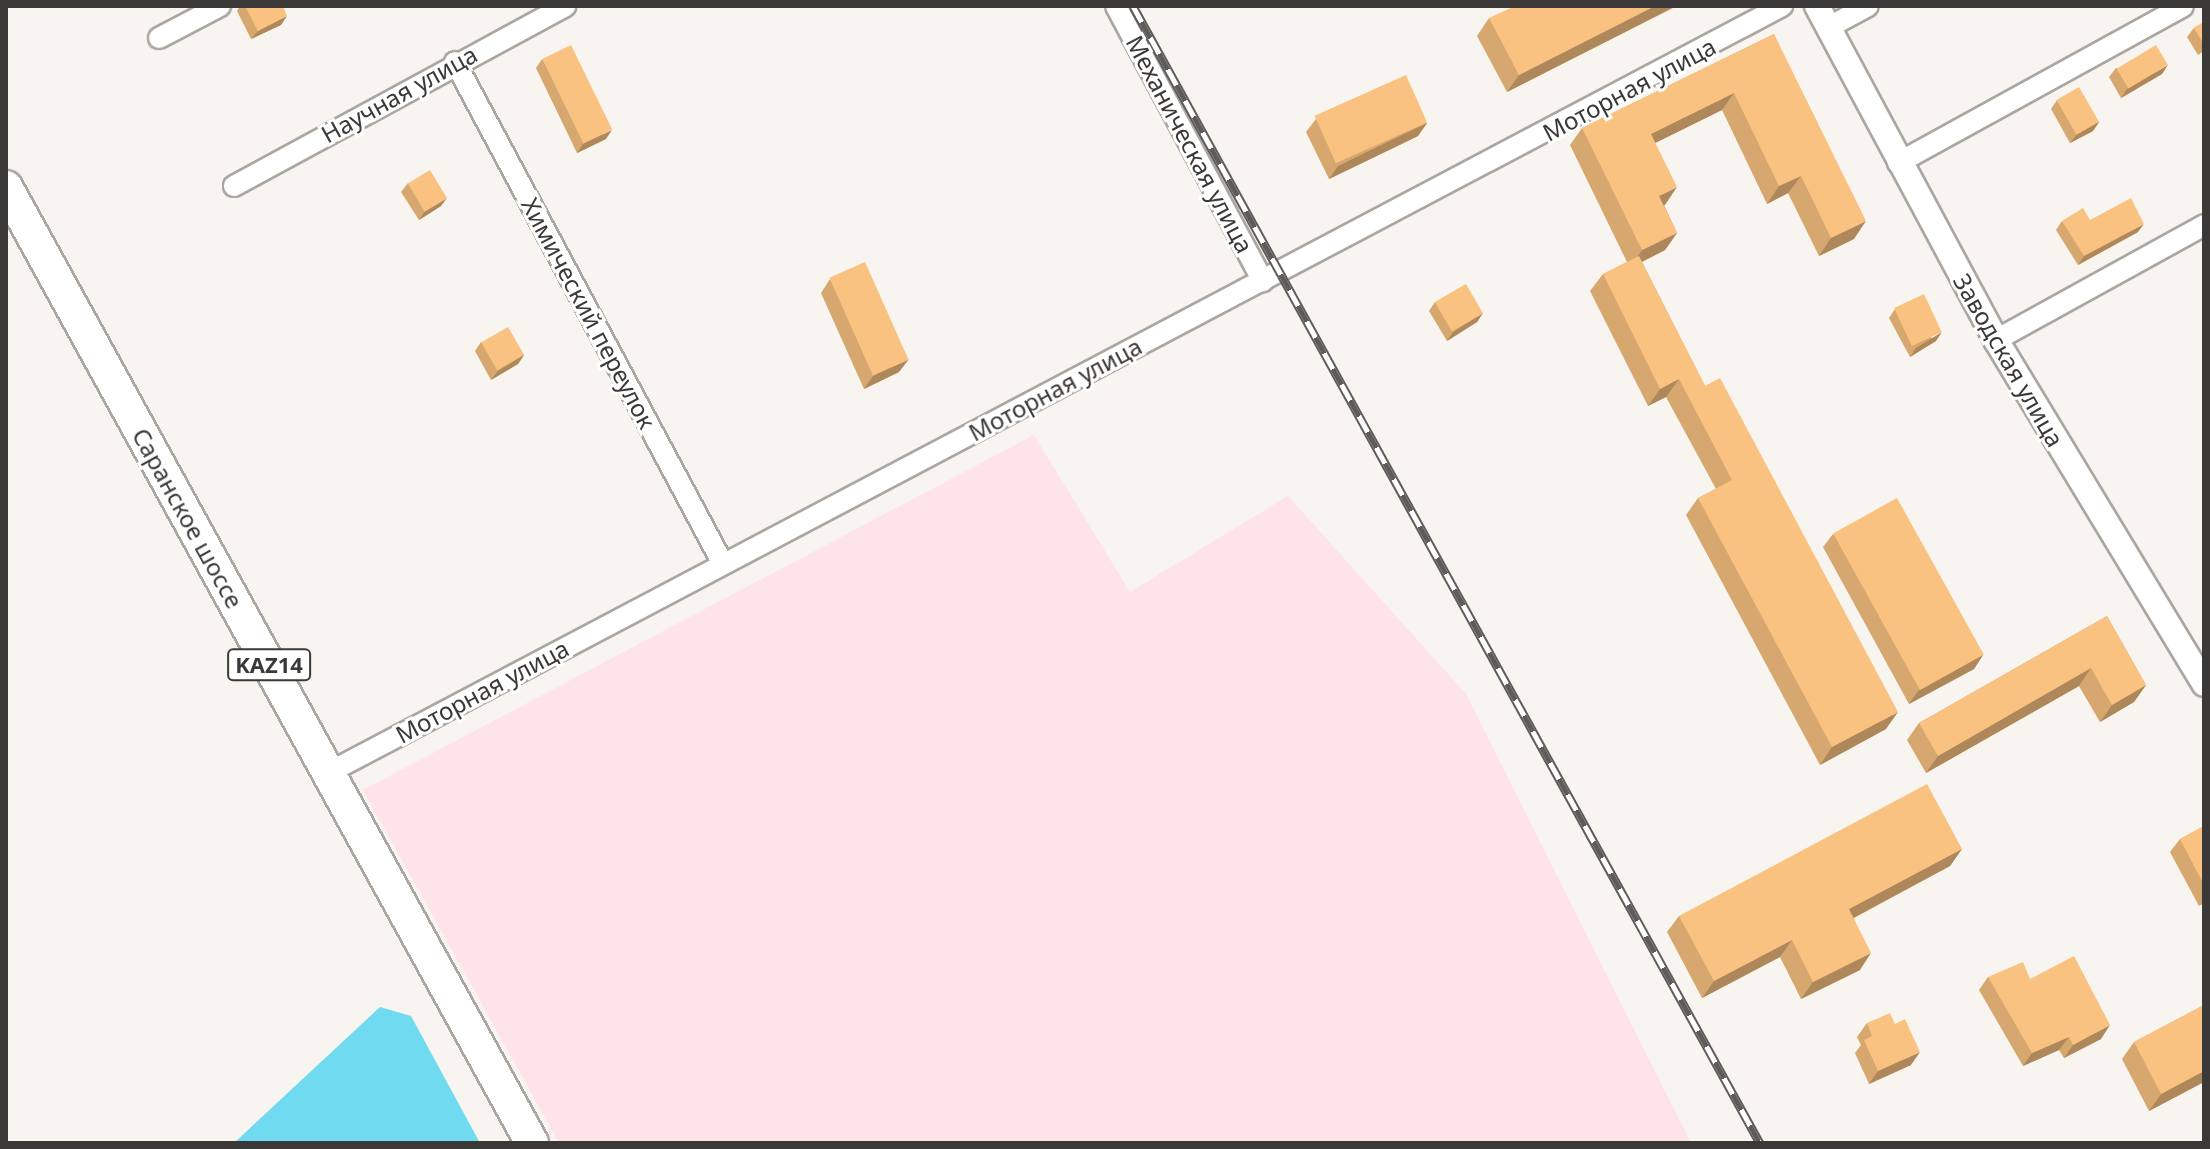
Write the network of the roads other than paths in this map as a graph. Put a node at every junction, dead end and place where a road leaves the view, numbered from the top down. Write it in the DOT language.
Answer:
graph roads {
  1 [pos="220,6"];
  2 [pos="565,6"];
  3 [pos="1116,6"];
  4 [pos="1782,6"];
  5 [pos="1868,6"];
  6 [pos="2183,6"];
  7 [pos="1823,17"];
  8 [pos="159,38"];
  9 [pos="455,62"];
  10 [pos="1898,163"];
  11 [pos="234,186"];
  12 [pos="6,187"];
  13 [pos="2204,225"];
  14 [pos="1263,281"];
  15 [pos="1996,340"];
  16 [pos="723,564"];
  17 [pos="2204,684"];
  18 [pos="328,773"];
  19 [pos="532,1143"];
  1 -- 8 [label="street"];
  2 -- 9 [label="street, Научная улица"];
  3 -- 14 [label="street, Механическая улица"];
  4 -- 14 [label="street, Моторная улица"];
  5 -- 7 [label="street"];
  6 -- 10 [label="street"];
  7 -- 10 [label="street, Заводская улица"];
  9 -- 11 [label="street, Научная улица"];
  9 -- 16 [label="street, Химический переулок"];
  10 -- 15 [label="street, Заводская улица"];
  12 -- 18 [label="highway, Саранское шоссе / KAZ14"];
  13 -- 15 [label="street"];
  14 -- 16 [label="street, Моторная улица"];
  15 -- 17 [label="street, Заводская улица"];
  16 -- 18 [label="street, Моторная улица"];
  18 -- 19 [label="highway, Саранское шоссе / KAZ14"];
}
